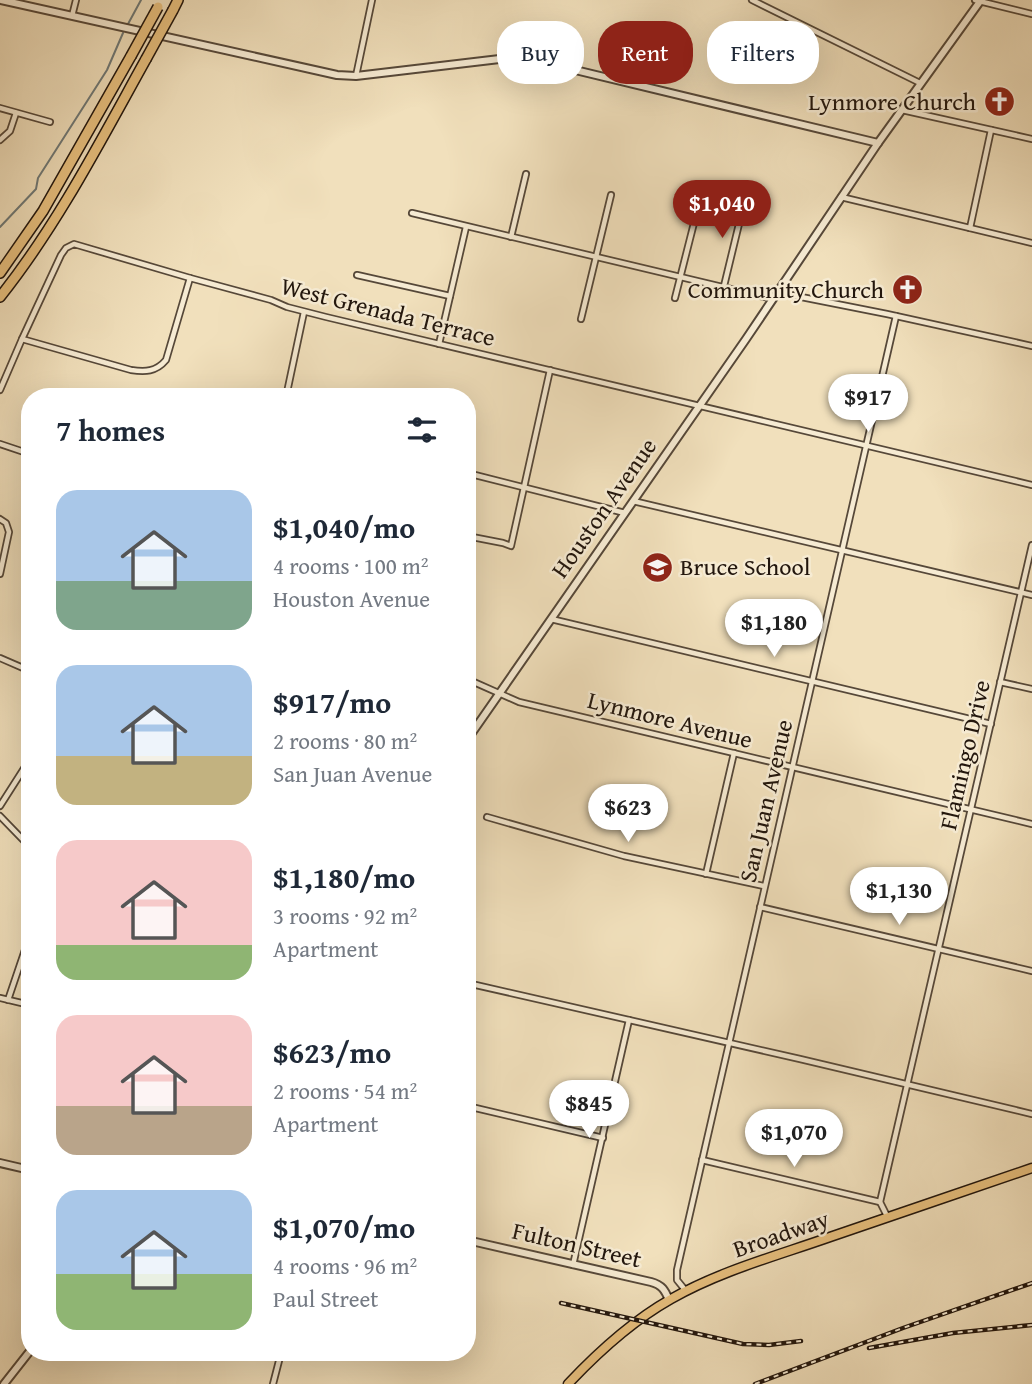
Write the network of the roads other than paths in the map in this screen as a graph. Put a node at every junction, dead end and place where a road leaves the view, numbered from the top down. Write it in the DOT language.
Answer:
graph roads {
  1 [pos="1,0"];
  2 [pos="76,0"];
  3 [pos="178,0"];
  4 [pos="372,0"];
  5 [pos="752,0"];
  6 [pos="979,1"];
  7 [pos="160,3"];
  8 [pos="1032,14"];
  9 [pos="72,16"];
  10 [pos="356,76"];
  11 [pos="920,83"];
  12 [pos="0,108"];
  13 [pos="902,110"];
  14 [pos="16,113"];
  15 [pos="50,122"];
  16 [pos="991,130"];
  17 [pos="1032,139"];
  18 [pos="0,140"];
  19 [pos="878,143"];
  20 [pos="526,174"];
  21 [pos="611,195"];
  22 [pos="841,197"];
  23 [pos="745,199"];
  24 [pos="412,213"];
  25 [pos="696,215"];
  26 [pos="466,227"];
  27 [pos="970,229"];
  28 [pos="511,237"];
  29 [pos="1032,243"];
  30 [pos="596,257"];
  31 [pos="0,273"];
  32 [pos="357,275"];
  33 [pos="681,277"];
  34 [pos="190,278"];
  35 [pos="724,287"];
  36 [pos="775,295"];
  37 [pos="450,296"];
  38 [pos="0,297"];
  39 [pos="675,298"];
  40 [pos="304,312"];
  41 [pos="896,316"];
  42 [pos="581,319"];
  43 [pos="22,339"];
  44 [pos="439,344"];
  45 [pos="1032,346"];
  46 [pos="550,370"];
  47 [pos="288,388"];
  48 [pos="0,390"];
  49 [pos="699,406"];
  50 [pos="0,444"];
  51 [pos="866,446"];
  52 [pos="21,451"];
  53 [pos="476,475"];
  54 [pos="1032,485"];
  55 [pos="524,487"];
  56 [pos="634,501"];
  57 [pos="625,513"];
  58 [pos="0,519"];
  59 [pos="476,538"];
  60 [pos="1032,545"];
  61 [pos="842,550"];
  62 [pos="0,574"];
  63 [pos="1021,593"];
  64 [pos="1032,595"];
  65 [pos="551,619"];
  66 [pos="0,658"];
  67 [pos="21,667"];
  68 [pos="812,682"];
  69 [pos="1000,682"];
  70 [pos="476,683"];
  71 [pos="1032,689"];
  72 [pos="499,693"];
  73 [pos="991,724"];
  74 [pos="476,727"];
  75 [pos="734,753"];
  76 [pos="792,767"];
  77 [pos="21,773"];
  78 [pos="0,806"];
  79 [pos="971,810"];
  80 [pos="0,816"];
  81 [pos="487,817"];
  82 [pos="1032,824"];
  83 [pos="21,838"];
  84 [pos="706,874"];
  85 [pos="764,886"];
  86 [pos="760,907"];
  87 [pos="938,949"];
  88 [pos="21,962"];
  89 [pos="1032,971"];
  90 [pos="476,985"];
  91 [pos="0,998"];
  92 [pos="8,1000"];
  93 [pos="21,1003"];
  94 [pos="629,1020"];
  95 [pos="729,1043"];
  96 [pos="907,1085"];
  97 [pos="476,1108"];
  98 [pos="1032,1114"];
  99 [pos="603,1138"];
  100 [pos="702,1160"];
  101 [pos="0,1163"];
  102 [pos="21,1168"];
  103 [pos="1032,1168"];
  104 [pos="880,1202"];
  105 [pos="888,1218"];
  106 [pos="476,1242"];
  107 [pos="573,1265"];
  108 [pos="686,1291"];
  109 [pos="669,1300"];
  110 [pos="22,1361"];
  111 [pos="279,1361"];
  112 [pos="4,1384"];
  113 [pos="273,1384"];
  114 [pos="568,1384"];
  1 -- 9 [label="street"];
  2 -- 9 [label="street"];
  3 -- 38 [label="highway, bridge"];
  4 -- 10 [label="street"];
  5 -- 11 [label="street"];
  6 -- 8 [label="street"];
  6 -- 11 [label="street, Houston Avenue"];
  7 -- 31 [label="highway, bridge"];
  9 -- 10 [label="street"];
  10 -- 19 [label="street"];
  11 -- 13 [label="street, Houston Avenue"];
  12 -- 14 [label="street"];
  13 -- 16 [label="street"];
  13 -- 19 [label="street, Houston Avenue"];
  14 -- 15 [label="street"];
  14 -- 18 [label="street"];
  16 -- 17 [label="street"];
  16 -- 27 [label="street"];
  19 -- 22 [label="street, Houston Avenue"];
  20 -- 28 [label="street"];
  21 -- 30 [label="street"];
  22 -- 27 [label="street"];
  22 -- 36 [label="street, Houston Avenue"];
  23 -- 35 [label="street"];
  24 -- 26 [label="street"];
  25 -- 33 [label="street"];
  26 -- 28 [label="street"];
  26 -- 37 [label="street"];
  27 -- 29 [label="street"];
  28 -- 30 [label="street"];
  30 -- 33 [label="street"];
  30 -- 42 [label="street"];
  32 -- 37 [label="street"];
  33 -- 35 [label="street"];
  33 -- 39 [label="street"];
  34 -- 40 [label="street, West Grenada Terrace"];
  34 -- 43 [label="street, West Grenada Terrace"];
  34 -- 43 [label="street"];
  35 -- 36 [label="street"];
  36 -- 41 [label="street"];
  36 -- 49 [label="street, Houston Avenue"];
  37 -- 44 [label="street"];
  40 -- 44 [label="street, West Grenada Terrace"];
  40 -- 47 [label="street"];
  41 -- 45 [label="street"];
  41 -- 51 [label="street, San Juan Avenue"];
  43 -- 48 [label="street"];
  44 -- 46 [label="street, West Grenada Terrace"];
  46 -- 49 [label="street, West Grenada Terrace"];
  46 -- 55 [label="street"];
  49 -- 51 [label="street, West Grenada Terrace"];
  49 -- 56 [label="street, Houston Avenue"];
  50 -- 52 [label="street"];
  51 -- 54 [label="street, West Grenada Terrace"];
  51 -- 61 [label="street, San Juan Avenue"];
  53 -- 55 [label="street"];
  55 -- 57 [label="street"];
  55 -- 59 [label="street"];
  56 -- 57 [label="street, Houston Avenue"];
  56 -- 61 [label="street"];
  57 -- 65 [label="street, Houston Avenue"];
  58 -- 62 [label="street"];
  60 -- 63 [label="street, Flamingo Drive"];
  61 -- 63 [label="street"];
  61 -- 68 [label="street, San Juan Avenue"];
  63 -- 64 [label="street"];
  63 -- 69 [label="street, Flamingo Drive"];
  65 -- 68 [label="street"];
  65 -- 72 [label="street, Houston Avenue"];
  66 -- 67 [label="street"];
  68 -- 73 [label="street"];
  68 -- 76 [label="street, San Juan Avenue"];
  69 -- 71 [label="street"];
  69 -- 73 [label="street, Flamingo Drive"];
  70 -- 72 [label="street, Lynmore Avenue"];
  72 -- 74 [label="street, Houston Avenue"];
  72 -- 75 [label="street, Lynmore Avenue"];
  73 -- 79 [label="street, Flamingo Drive"];
  75 -- 76 [label="street, Lynmore Avenue"];
  75 -- 84 [label="street"];
  76 -- 79 [label="street, Lynmore Avenue"];
  76 -- 85 [label="street, San Juan Avenue"];
  77 -- 78 [label="street"];
  79 -- 82 [label="street, Lynmore Avenue"];
  79 -- 87 [label="street, Flamingo Drive"];
  80 -- 83 [label="street"];
  81 -- 84 [label="street"];
  84 -- 85 [label="street"];
  85 -- 86 [label="street, San Juan Avenue"];
  86 -- 87 [label="street"];
  86 -- 95 [label="street, San Juan Avenue"];
  87 -- 89 [label="street"];
  87 -- 96 [label="street, Flamingo Drive"];
  88 -- 92 [label="street"];
  90 -- 94 [label="street"];
  91 -- 92 [label="street"];
  92 -- 93 [label="street"];
  94 -- 95 [label="street"];
  94 -- 99 [label="street"];
  95 -- 96 [label="street"];
  95 -- 100 [label="street, San Juan Avenue"];
  96 -- 98 [label="street"];
  96 -- 104 [label="street, Flamingo Drive"];
  97 -- 99 [label="street"];
  99 -- 107 [label="street"];
  100 -- 104 [label="street"];
  100 -- 108 [label="street, San Juan Avenue"];
  101 -- 102 [label="street"];
  103 -- 105 [label="main road, Broadway"];
  104 -- 105 [label="street"];
  105 -- 108 [label="main road, Broadway"];
  106 -- 107 [label="street, Fulton Street"];
  107 -- 109 [label="street, Fulton Street"];
  108 -- 109 [label="main road, Broadway"];
  109 -- 114 [label="main road, Broadway"];
  110 -- 112 [label="street"];
  111 -- 113 [label="street"];
}
